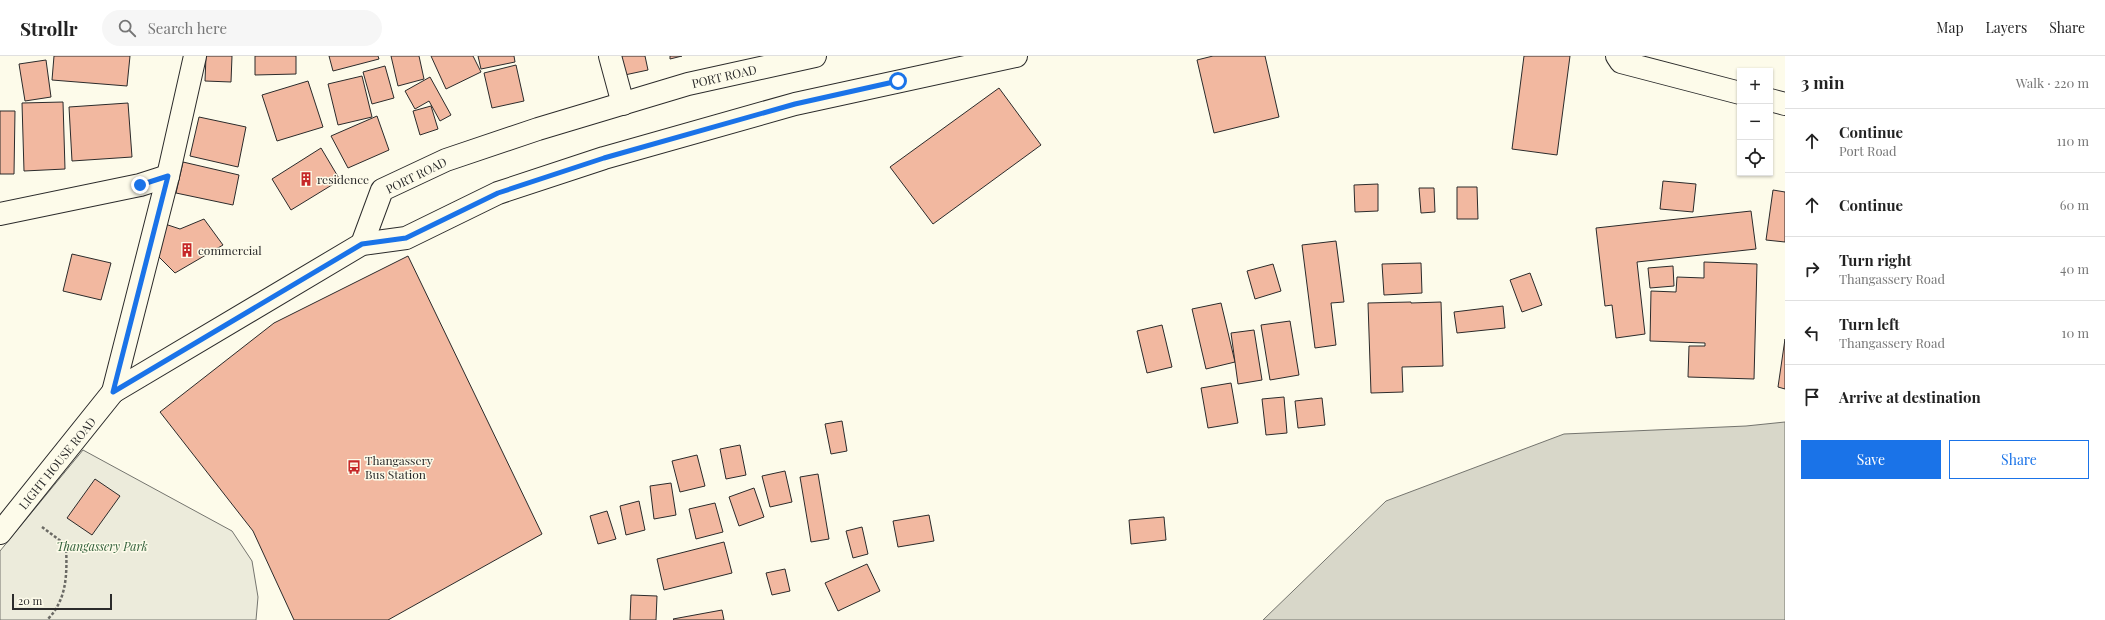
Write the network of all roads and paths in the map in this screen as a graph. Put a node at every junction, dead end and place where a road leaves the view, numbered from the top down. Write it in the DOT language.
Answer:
graph roads {
  1 [pos="195,56"];
  2 [pos="610,56"];
  3 [pos="815,56"];
  4 [pos="1016,56"];
  5 [pos="1617,56"];
  6 [pos="1737,92"];
  7 [pos="1773,101"];
  8 [pos="622,104"];
  9 [pos="1785,104"];
  10 [pos="168,176"];
  11 [pos="0,214"];
  12 [pos="362,244"];
  13 [pos="113,392"];
  14 [pos="0,534"];
  15 [pos="66,544"];
  16 [pos="47,620"];
  1 -- 10 [label="street"];
  2 -- 8 [label="street"];
  3 -- 8 [label="street, PORT ROAD"];
  4 -- 12 [label="street"];
  5 -- 6 [label="street"];
  7 -- 9 [label="street"];
  8 -- 12 [label="street, PORT ROAD"];
  10 -- 11 [label="street"];
  10 -- 13 [label="street"];
  12 -- 13 [label="street"];
  13 -- 14 [label="street, LIGHT HOUSE ROAD"];
  15 -- 16 [label="path"];
}
